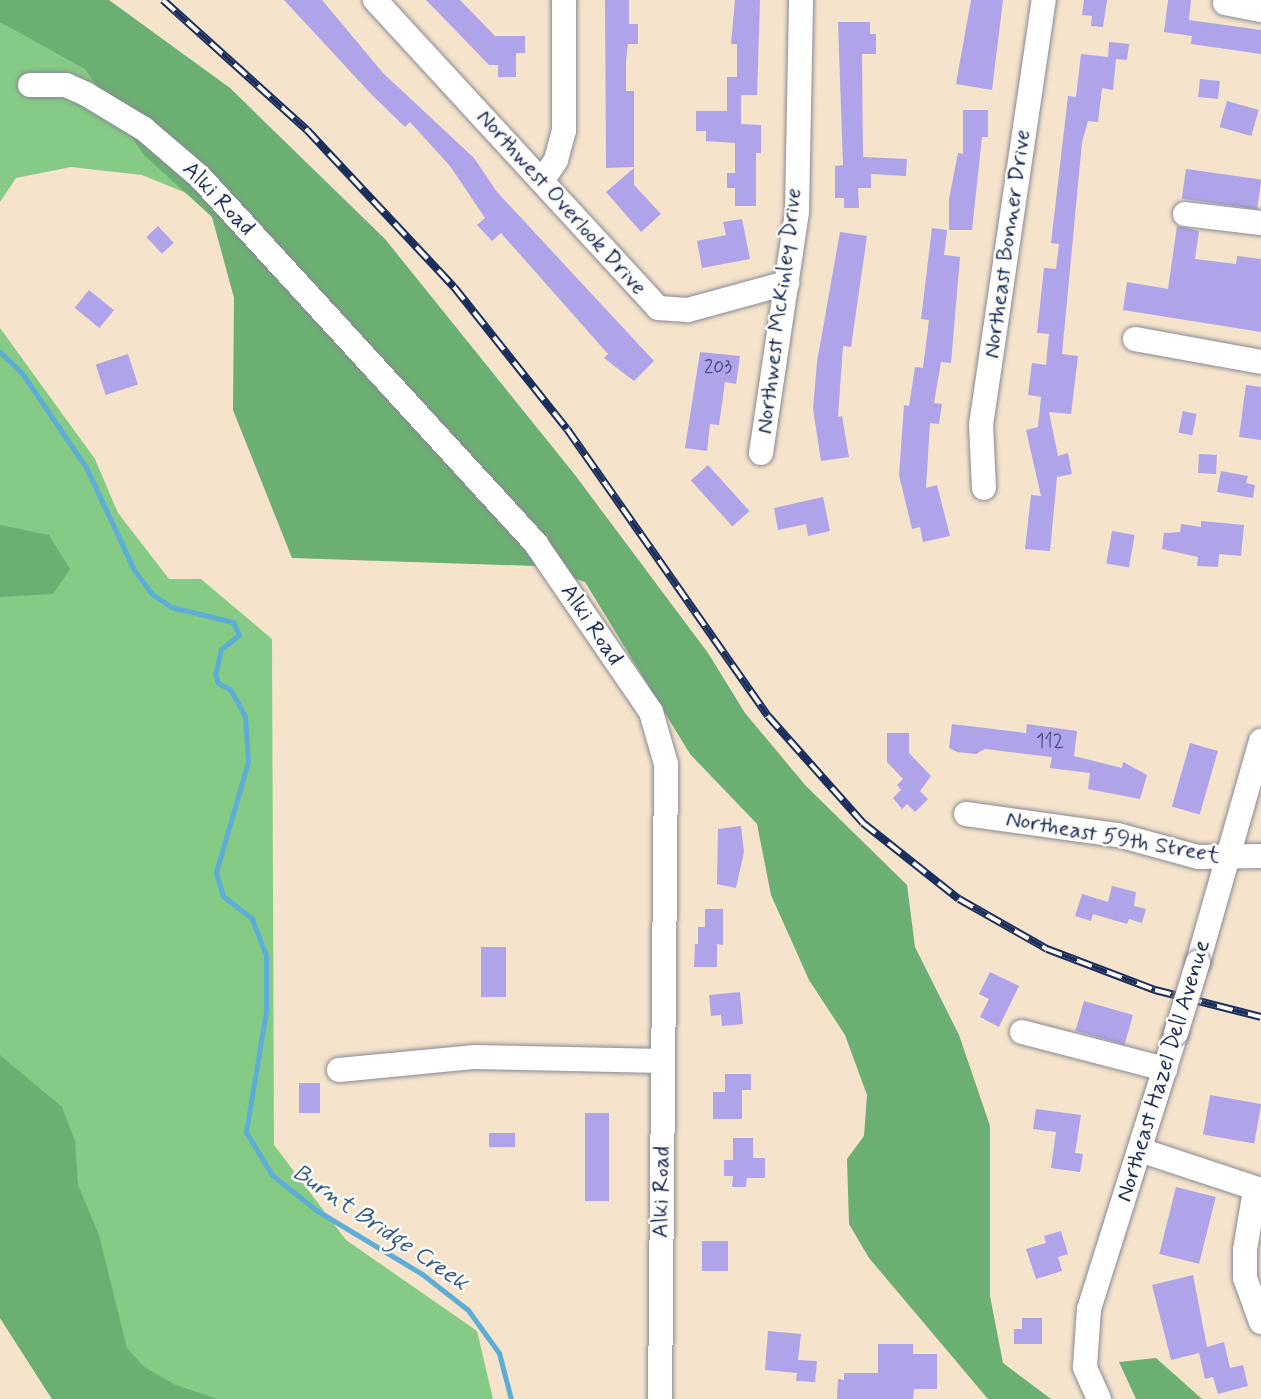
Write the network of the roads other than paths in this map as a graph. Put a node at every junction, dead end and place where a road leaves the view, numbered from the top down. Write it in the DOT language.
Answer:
graph roads {
  1 [pos="375,0"];
  2 [pos="564,0"];
  3 [pos="801,0"];
  4 [pos="1044,0"];
  5 [pos="1225,2"];
  6 [pos="1261,10"];
  7 [pos="30,85"];
  8 [pos="542,181"];
  9 [pos="1185,214"];
  10 [pos="1261,223"];
  11 [pos="787,283"];
  12 [pos="1136,339"];
  13 [pos="1261,362"];
  14 [pos="761,453"];
  15 [pos="984,488"];
  16 [pos="1261,741"];
  17 [pos="966,814"];
  18 [pos="1261,856"];
  19 [pos="1228,860"];
  20 [pos="1022,1032"];
  21 [pos="663,1061"];
  22 [pos="1165,1069"];
  23 [pos="339,1070"];
  24 [pos="1140,1150"];
  25 [pos="1258,1190"];
  26 [pos="1261,1322"];
  27 [pos="660,1399"];
  28 [pos="1100,1399"];
  1 -- 8 [label="street, Northwest Overlook Drive"];
  2 -- 8 [label="street"];
  3 -- 11 [label="street, Northwest McKinley Drive"];
  4 -- 15 [label="street, Northeast Bonner Drive"];
  5 -- 6 [label="street"];
  7 -- 21 [label="street, Alki Road"];
  8 -- 11 [label="street, Northwest Overlook Drive"];
  9 -- 10 [label="street"];
  11 -- 14 [label="street, Northwest McKinley Drive"];
  12 -- 13 [label="street"];
  16 -- 19 [label="street, Northeast Hazel Dell Avenue"];
  17 -- 19 [label="street, Northeast 59th Street"];
  18 -- 19 [label="street, Northeast 59th Street"];
  19 -- 22 [label="street, Northeast Hazel Dell Avenue, bridge"];
  20 -- 22 [label="street"];
  21 -- 23 [label="street"];
  21 -- 27 [label="street, Alki Road"];
  22 -- 24 [label="street, Northeast Hazel Dell Avenue"];
  24 -- 25 [label="street"];
  24 -- 28 [label="street, Northeast Hazel Dell Avenue"];
  25 -- 26 [label="street"];
}
